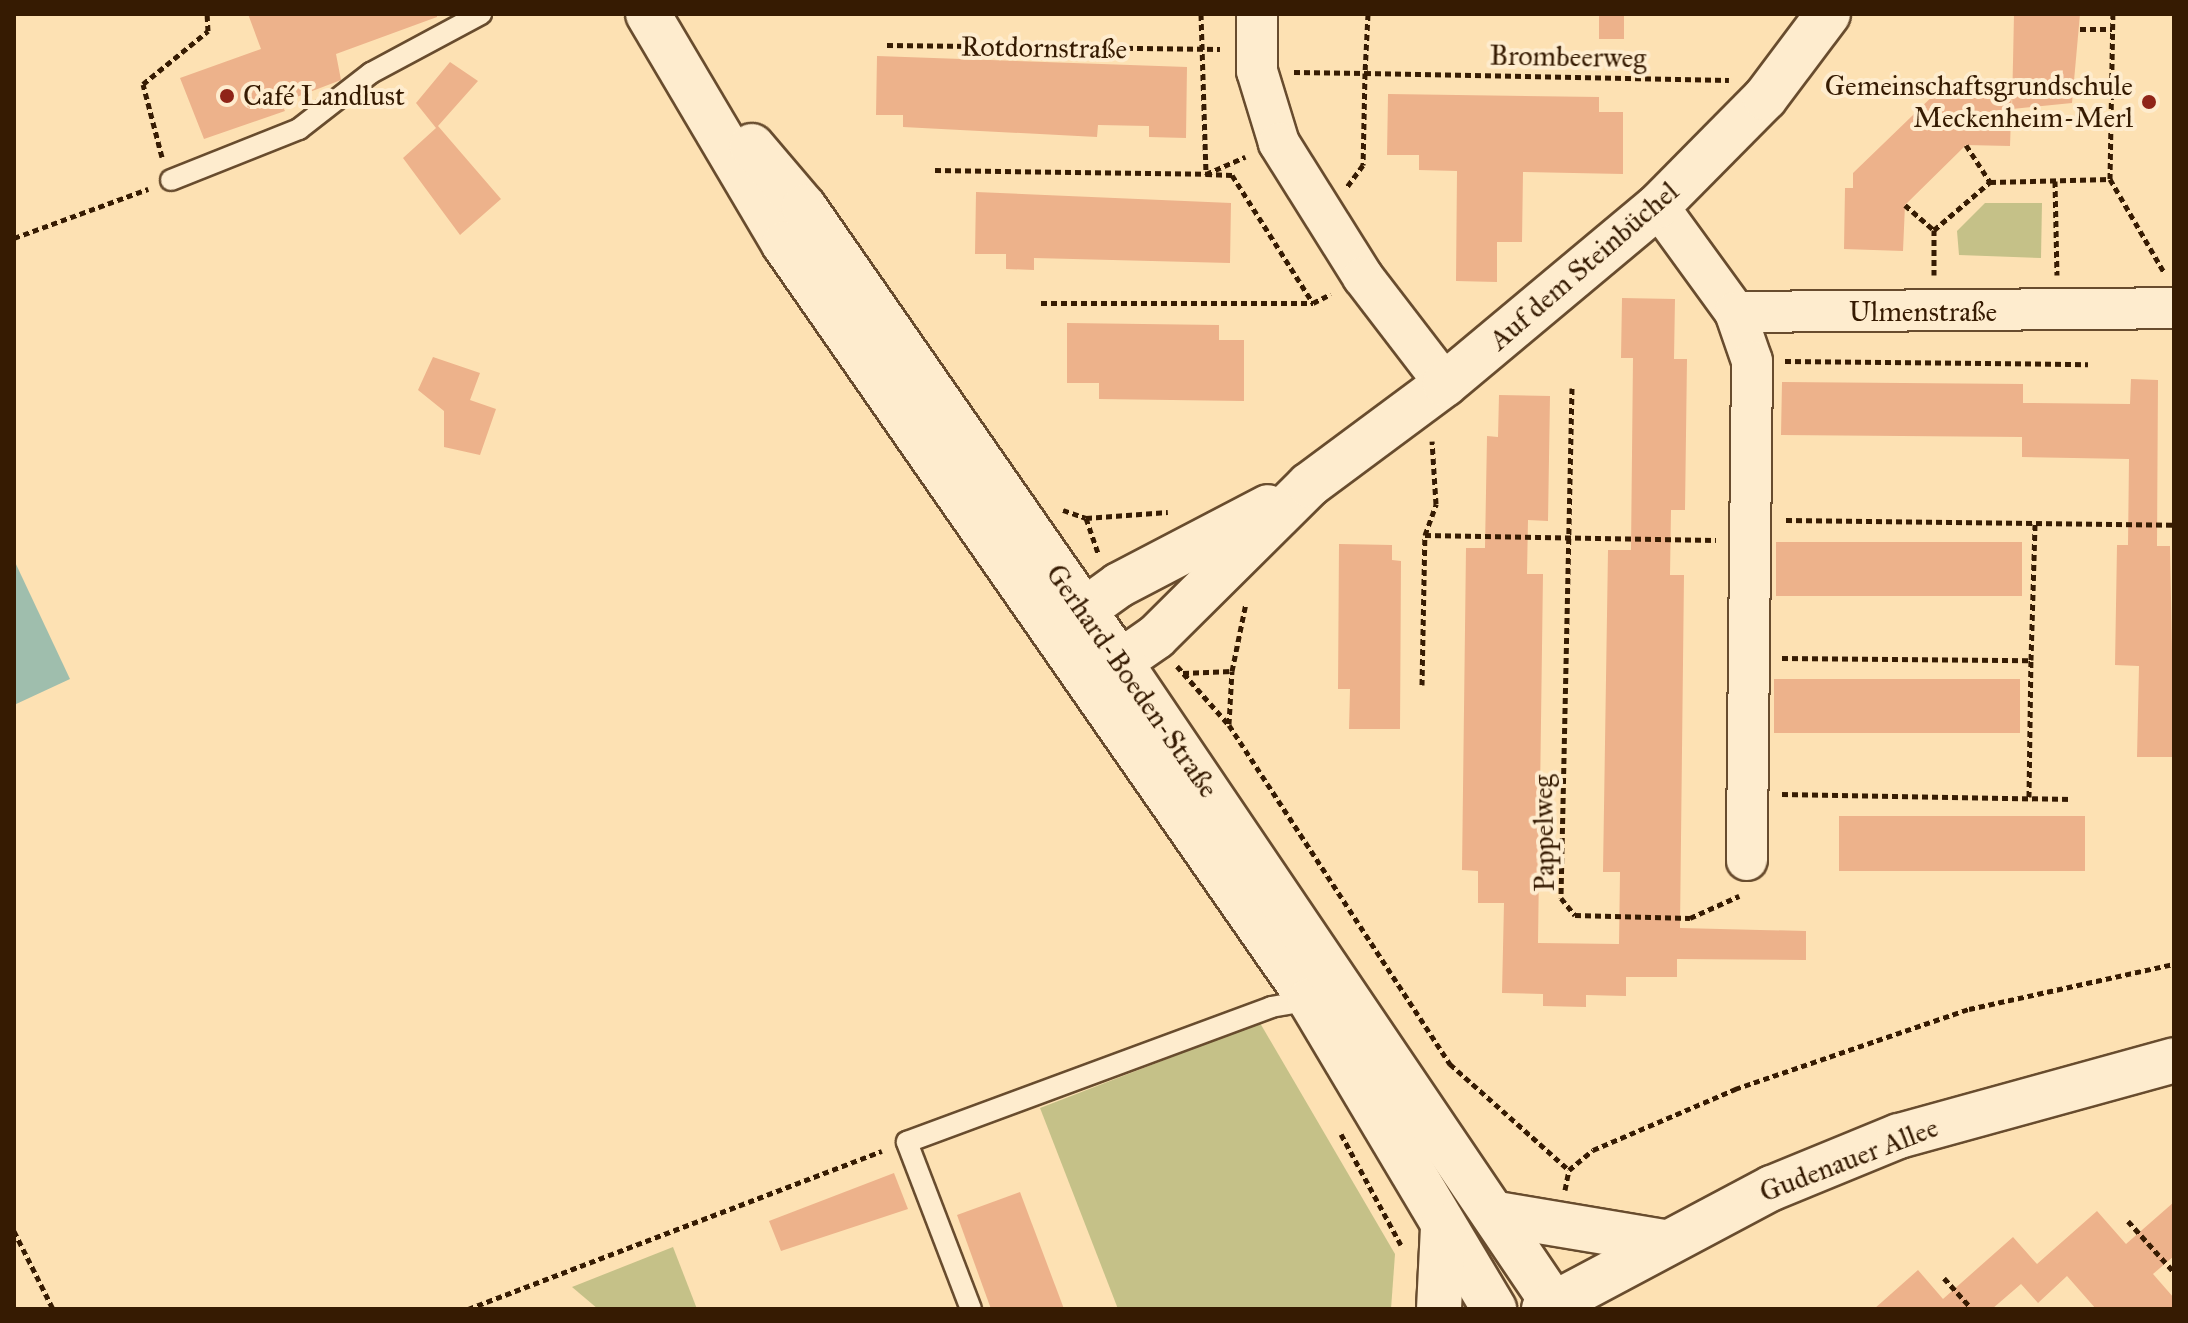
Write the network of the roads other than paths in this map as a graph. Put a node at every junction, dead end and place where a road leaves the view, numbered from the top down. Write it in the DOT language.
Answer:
graph roads {
  1 [pos="481,14"];
  2 [pos="648,14"];
  3 [pos="1257,14"];
  4 [pos="1828,14"];
  5 [pos="171,180"];
  6 [pos="1658,206"];
  7 [pos="2174,308"];
  8 [pos="1735,312"];
  9 [pos="1445,384"];
  10 [pos="1309,485"];
  11 [pos="1088,646"];
  12 [pos="1747,860"];
  13 [pos="1310,1000"];
  14 [pos="2174,1060"];
  15 [pos="1497,1214"];
  16 [pos="1443,1226"];
  17 [pos="1664,1242"];
  18 [pos="1614,1288"];
  19 [pos="1551,1307"];
  20 [pos="971,1309"];
  21 [pos="1439,1309"];
  22 [pos="1494,1309"];
  1 -- 5 [label="lane"];
  2 -- 11 [label="main road, Gerhard-Boeden-Straße"];
  3 -- 9 [label="street"];
  4 -- 6 [label="main road, Auf dem Steinbüchel"];
  6 -- 8 [label="street"];
  6 -- 9 [label="main road, Auf dem Steinbüchel"];
  7 -- 8 [label="street, Ulmenstraße"];
  8 -- 12 [label="street"];
  9 -- 10 [label="main road, Auf dem Steinbüchel"];
  10 -- 11 [label="main road, Auf dem Steinbüchel"];
  10 -- 11 [label="main road, Auf dem Steinbüchel"];
  11 -- 13 [label="main road, Gerhard-Boeden-Straße"];
  11 -- 15 [label="main road, Gerhard-Boeden-Straße"];
  13 -- 16 [label="main road, Gerhard-Boeden-Straße"];
  13 -- 20 [label="lane"];
  14 -- 17 [label="main road, Gudenauer Allee"];
  15 -- 17 [label="main road"];
  15 -- 19 [label="main road, Gerhard-Boeden-Straße"];
  16 -- 21 [label="main road"];
  16 -- 22 [label="main road, Gerhard-Boeden-Straße"];
  17 -- 18 [label="main road, Gudenauer Allee"];
  18 -- 19 [label="main road, Gudenauer Allee"];
}
